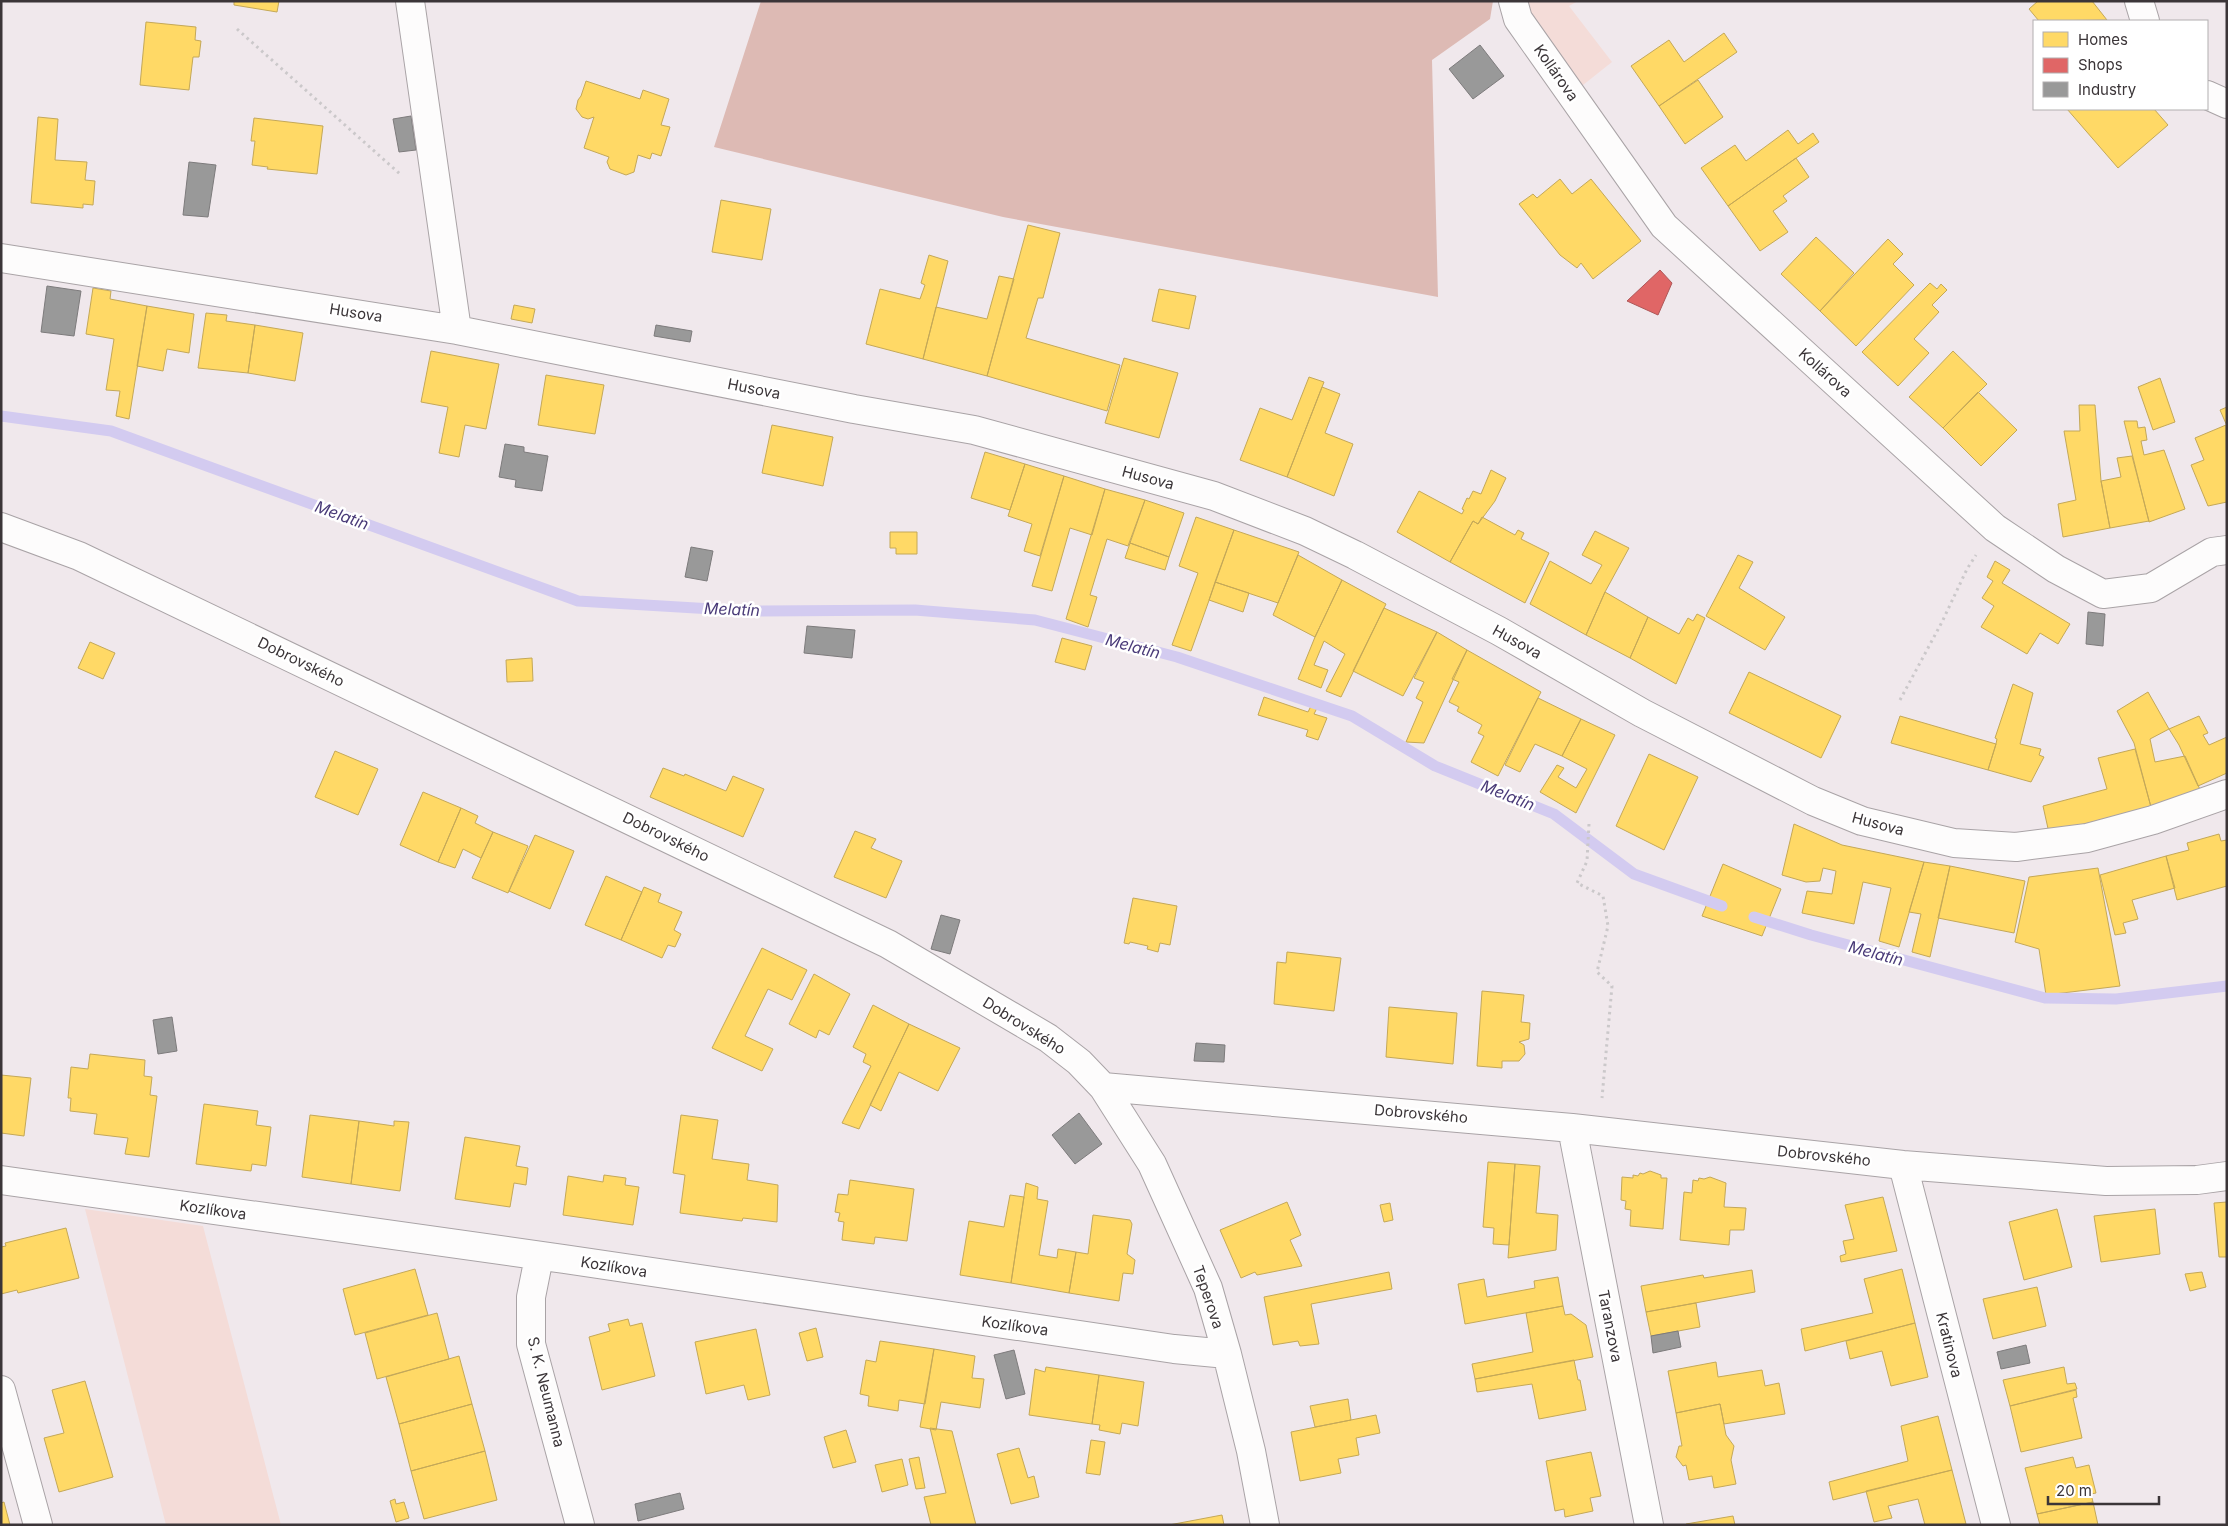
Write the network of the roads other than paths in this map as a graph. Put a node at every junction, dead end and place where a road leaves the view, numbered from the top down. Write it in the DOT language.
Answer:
graph roads {
  1 [pos="410,1"];
  2 [pos="1513,1"];
  3 [pos="2139,1"];
  4 [pos="2145,20"];
  5 [pos="2208,96"];
  6 [pos="2227,104"];
  7 [pos="1,258"];
  8 [pos="457,330"];
  9 [pos="1,527"];
  10 [pos="2227,550"];
  11 [pos="2227,794"];
  12 [pos="1103,1087"];
  13 [pos="1585,1129"];
  14 [pos="1903,1165"];
  15 [pos="2227,1176"];
  16 [pos="1,1180"];
  17 [pos="539,1256"];
  18 [pos="1227,1354"];
  19 [pos="1,1390"];
  20 [pos="38,1525"];
  21 [pos="580,1525"];
  22 [pos="1265,1525"];
  23 [pos="1649,1525"];
  24 [pos="1996,1525"];
  1 -- 8 [label="street"];
  2 -- 10 [label="street, Kollárova"];
  3 -- 4 [label="street"];
  5 -- 6 [label="street"];
  7 -- 8 [label="street, Husova"];
  8 -- 11 [label="street, Husova"];
  9 -- 12 [label="street, Dobrovského"];
  12 -- 13 [label="street, Dobrovského"];
  12 -- 18 [label="street, Teperova"];
  13 -- 14 [label="street, Dobrovského"];
  13 -- 23 [label="street, Taranzova"];
  14 -- 15 [label="street, Dobrovského"];
  14 -- 24 [label="street, Kratinova"];
  16 -- 17 [label="street, Kozlíkova"];
  17 -- 18 [label="street, Kozlíkova"];
  17 -- 21 [label="street, S. K. Neumanna"];
  18 -- 22 [label="street, Teperova"];
  19 -- 20 [label="street"];
}
